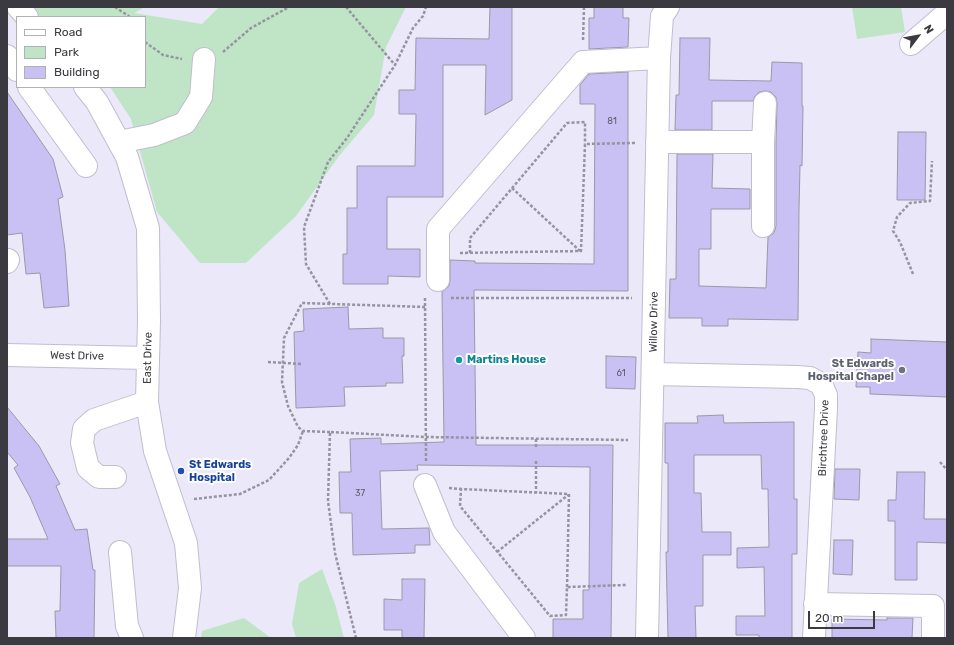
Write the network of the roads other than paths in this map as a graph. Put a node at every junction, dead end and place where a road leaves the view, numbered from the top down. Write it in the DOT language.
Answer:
graph roads {
  1 [pos="10,7"];
  2 [pos="18,7"];
  3 [pos="668,7"];
  4 [pos="7,10"];
  5 [pos="947,13"];
  6 [pos="26,16"];
  7 [pos="911,44"];
  8 [pos="7,56"];
  9 [pos="658,58"];
  10 [pos="204,59"];
  11 [pos="16,69"];
  12 [pos="30,88"];
  13 [pos="86,88"];
  14 [pos="765,103"];
  15 [pos="119,142"];
  16 [pos="657,142"];
  17 [pos="763,142"];
  18 [pos="86,166"];
  19 [pos="763,226"];
  20 [pos="437,292"];
  21 [pos="7,354"];
  22 [pos="148,358"];
  23 [pos="653,374"];
  24 [pos="147,402"];
  25 [pos="115,477"];
  26 [pos="425,484"];
  27 [pos="120,552"];
  28 [pos="815,604"];
  29 [pos="132,638"];
  30 [pos="184,638"];
  31 [pos="524,638"];
  32 [pos="647,638"];
  33 [pos="814,638"];
  34 [pos="933,638"];
  1 -- 4 [label="street"];
  2 -- 6 [label="street"];
  3 -- 9 [label="street, Willow Drive"];
  5 -- 7 [label="street"];
  8 -- 11 [label="street"];
  9 -- 16 [label="street, Willow Drive"];
  9 -- 20 [label="street"];
  10 -- 15 [label="street"];
  12 -- 18 [label="street"];
  13 -- 15 [label="street, East Drive"];
  14 -- 17 [label="street"];
  15 -- 22 [label="street, East Drive"];
  16 -- 17 [label="street"];
  16 -- 23 [label="street, Willow Drive"];
  17 -- 19 [label="street"];
  21 -- 22 [label="street, West Drive"];
  22 -- 24 [label="street, East Drive"];
  23 -- 28 [label="street, Birchtree Drive"];
  23 -- 32 [label="street, Willow Drive"];
  24 -- 25 [label="street"];
  24 -- 30 [label="street, East Drive"];
  26 -- 31 [label="street"];
  27 -- 29 [label="street"];
  28 -- 33 [label="street, Birchtree Drive"];
  28 -- 34 [label="street"];
}
